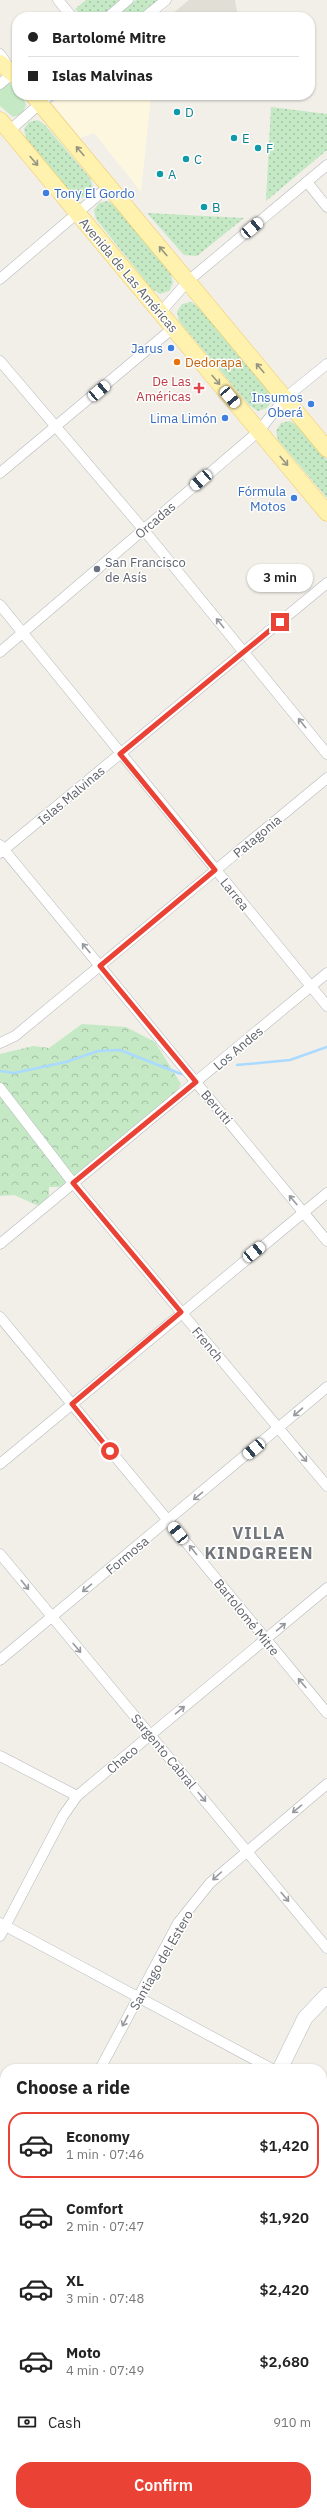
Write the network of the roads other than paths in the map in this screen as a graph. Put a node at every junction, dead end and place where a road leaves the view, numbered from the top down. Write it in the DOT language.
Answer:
graph roads {
  1 [pos="58,0"];
  2 [pos="128,0"];
  3 [pos="166,0"];
  4 [pos="68,12"];
  5 [pos="114,12"];
  6 [pos="151,12"];
  7 [pos="0,54"];
  8 [pos="0,63"];
  9 [pos="12,71"];
  10 [pos="12,73"];
  11 [pos="12,77"];
  12 [pos="0,84"];
  13 [pos="38,100"];
  14 [pos="43,100"];
  15 [pos="4,126"];
  16 [pos="327,165"];
  17 [pos="307,182"];
  18 [pos="109,186"];
  19 [pos="327,207"];
  20 [pos="77,213"];
  21 [pos="0,279"];
  22 [pos="188,281"];
  23 [pos="160,314"];
  24 [pos="173,328"];
  25 [pos="0,361"];
  26 [pos="327,364"];
  27 [pos="285,398"];
  28 [pos="55,427"];
  29 [pos="259,431"];
  30 [pos="327,449"];
  31 [pos="0,473"];
  32 [pos="327,513"];
  33 [pos="144,529"];
  34 [pos="327,583"];
  35 [pos="0,605"];
  36 [pos="22,633"];
  37 [pos="0,652"];
  38 [pos="244,652"];
  39 [pos="120,754"];
  40 [pos="327,754"];
  41 [pos="327,778"];
  42 [pos="1,849"];
  43 [pos="215,870"];
  44 [pos="100,966"];
  45 [pos="327,973"];
  46 [pos="311,986"];
  47 [pos="327,1006"];
  48 [pos="0,1043"];
  49 [pos="196,1082"];
  50 [pos="0,1088"];
  51 [pos="73,1183"];
  52 [pos="327,1193"];
  53 [pos="303,1212"];
  54 [pos="327,1241"];
  55 [pos="0,1244"];
  56 [pos="181,1312"];
  57 [pos="0,1317"];
  58 [pos="327,1387"];
  59 [pos="72,1404"];
  60 [pos="279,1428"];
  61 [pos="0,1464"];
  62 [pos="327,1486"];
  63 [pos="168,1521"];
  64 [pos="0,1554"];
  65 [pos="327,1588"];
  66 [pos="52,1618"];
  67 [pos="265,1640"];
  68 [pos="0,1660"];
  69 [pos="327,1713"];
  70 [pos="150,1735"];
  71 [pos="0,1756"];
  72 [pos="327,1784"];
  73 [pos="77,1796"];
  74 [pos="246,1850"];
  75 [pos="3,1924"];
  76 [pos="0,1936"];
  77 [pos="327,1948"];
  78 [pos="327,1995"];
  79 [pos="138,1996"];
  80 [pos="103,2064"];
  81 [pos="263,2064"];
  82 [pos="282,2064"];
  1 -- 4 [label="street"];
  2 -- 5 [label="street"];
  3 -- 6 [label="street"];
  7 -- 9 [label="street"];
  8 -- 10 [label="main road"];
  11 -- 12 [label="street"];
  13 -- 15 [label="street"];
  18 -- 14 [label="main road, one-way"];
  15 -- 20 [label="main road, Avenida de Las Américas, one-way"];
  16 -- 17 [label="street"];
  17 -- 19 [label="street"];
  17 -- 22 [label="street"];
  18 -- 20 [label="street"];
  22 -- 18 [label="main road, one-way"];
  20 -- 21 [label="street"];
  20 -- 23 [label="main road, Avenida de Las Américas"];
  22 -- 23 [label="street"];
  27 -- 22 [label="main road, one-way"];
  23 -- 24 [label="main road, Avenida de Las Américas"];
  24 -- 28 [label="street"];
  24 -- 29 [label="main road, Avenida de Las Américas, one-way"];
  25 -- 28 [label="street"];
  26 -- 27 [label="street, Orcadas"];
  27 -- 29 [label="street, Orcadas"];
  27 -- 30 [label="main road"];
  28 -- 31 [label="street"];
  28 -- 33 [label="street"];
  29 -- 32 [label="main road, Avenida de Las Américas, one-way"];
  29 -- 33 [label="street, Orcadas"];
  33 -- 36 [label="street, Orcadas"];
  38 -- 33 [label="street, one-way"];
  34 -- 38 [label="street, Islas Malvinas"];
  35 -- 36 [label="street, Larrea"];
  36 -- 37 [label="street, Orcadas"];
  36 -- 39 [label="street, Larrea"];
  38 -- 39 [label="street, Islas Malvinas"];
  40 -- 38 [label="street, one-way"];
  39 -- 42 [label="street, Islas Malvinas"];
  39 -- 43 [label="street, Larrea"];
  41 -- 43 [label="street, Patagonia"];
  44 -- 42 [label="street, Berutti, one-way"];
  43 -- 44 [label="street, Patagonia"];
  43 -- 46 [label="street, Larrea"];
  44 -- 48 [label="street, Patagonia"];
  44 -- 49 [label="street, Berutti"];
  45 -- 46 [label="street, Los Andes"];
  46 -- 47 [label="street, Larrea"];
  46 -- 49 [label="street, Los Andes"];
  49 -- 51 [label="street, Los Andes"];
  53 -- 49 [label="street, Berutti, one-way"];
  50 -- 51 [label="street, French"];
  51 -- 55 [label="street, Los Andes"];
  51 -- 56 [label="street, French"];
  52 -- 53 [label="street"];
  53 -- 54 [label="street, Berutti"];
  53 -- 56 [label="street"];
  56 -- 59 [label="street"];
  56 -- 60 [label="street, French"];
  57 -- 59 [label="street, Bartolomé Mitre"];
  58 -- 60 [label="street, Formosa, one-way"];
  59 -- 61 [label="street"];
  59 -- 63 [label="street, Bartolomé Mitre"];
  60 -- 62 [label="street, French, one-way"];
  60 -- 63 [label="street, Formosa, one-way"];
  63 -- 66 [label="street, Formosa, one-way"];
  67 -- 63 [label="street, Bartolomé Mitre, one-way"];
  64 -- 66 [label="street, Sargento Cabral, one-way"];
  67 -- 65 [label="street, Chaco, one-way"];
  66 -- 68 [label="street, Formosa"];
  66 -- 70 [label="street, Sargento Cabral, one-way"];
  69 -- 67 [label="street, Bartolomé Mitre, one-way"];
  70 -- 67 [label="street, Chaco, one-way"];
  70 -- 73 [label="street, Chaco"];
  70 -- 74 [label="street, Sargento Cabral, one-way"];
  71 -- 73 [label="street"];
  72 -- 74 [label="street, Santiago del Estero, one-way"];
  73 -- 75 [label="street, Chaco"];
  74 -- 77 [label="street, Sargento Cabral, one-way"];
  74 -- 79 [label="street, Santiago del Estero, one-way"];
  75 -- 76 [label="street, Chaco"];
  75 -- 79 [label="street"];
  78 -- 82 [label="main road"];
  79 -- 80 [label="street, Santiago del Estero, one-way"];
  79 -- 81 [label="street"];
}
